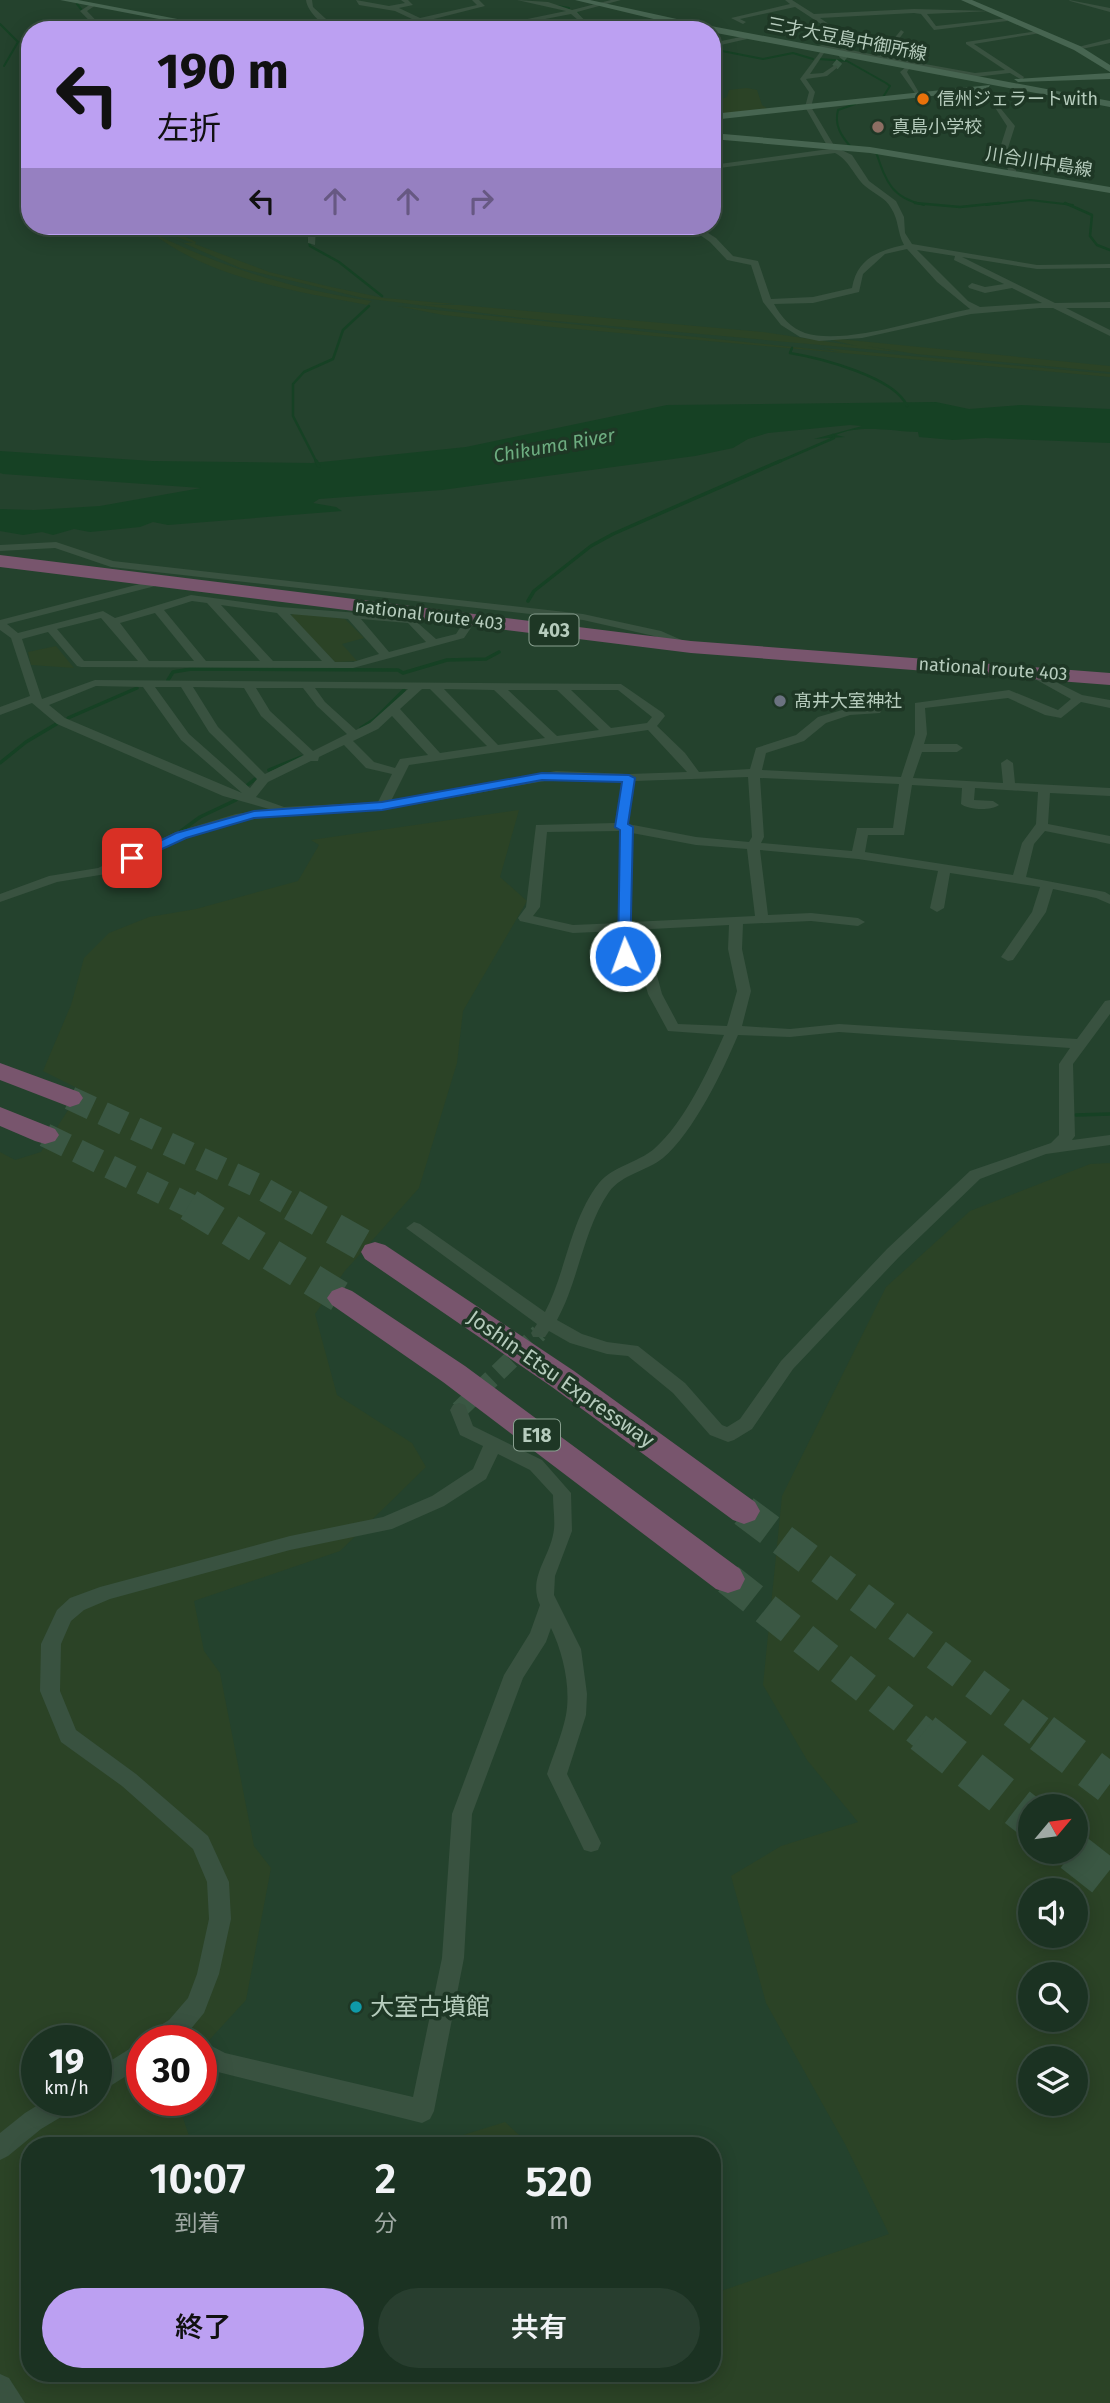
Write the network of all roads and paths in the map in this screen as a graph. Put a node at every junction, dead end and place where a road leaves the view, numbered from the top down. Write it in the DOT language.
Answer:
graph roads {
  1 [pos="64,0"];
  2 [pos="309,0"];
  3 [pos="359,0"];
  4 [pos="404,0"];
  5 [pos="475,0"];
  6 [pos="520,0"];
  7 [pos="566,0"];
  8 [pos="579,0"];
  9 [pos="618,0"];
  10 [pos="788,0"];
  11 [pos="965,0"];
  12 [pos="1072,0"];
  13 [pos="89,2"];
  14 [pos="909,2"];
  15 [pos="595,5"];
  16 [pos="795,5"];
  17 [pos="396,9"];
  18 [pos="1110,10"];
  19 [pos="572,11"];
  20 [pos="914,11"];
  21 [pos="988,11"];
  22 [pos="924,14"];
  23 [pos="813,16"];
  24 [pos="1007,19"];
  25 [pos="420,20"];
  26 [pos="93,21"];
  27 [pos="185,21"];
  28 [pos="324,21"];
  29 [pos="522,21"];
  30 [pos="583,21"];
  31 [pos="662,21"];
  32 [pos="688,21"];
  33 [pos="743,22"];
  34 [pos="828,25"];
  35 [pos="721,27"];
  36 [pos="901,32"];
  37 [pos="1038,33"];
  38 [pos="721,34"];
  39 [pos="745,38"];
  40 [pos="1110,41"];
  41 [pos="721,43"];
  42 [pos="821,44"];
  43 [pos="1077,48"];
  44 [pos="848,51"];
  45 [pos="881,60"];
  46 [pos="835,66"];
  47 [pos="906,69"];
  48 [pos="1110,69"];
  49 [pos="1011,71"];
  50 [pos="808,76"];
  51 [pos="1110,76"];
  52 [pos="1022,78"];
  53 [pos="995,85"];
  54 [pos="919,95"];
  55 [pos="997,106"];
  56 [pos="1110,106"];
  57 [pos="808,107"];
  58 [pos="721,116"];
  59 [pos="721,137"];
  60 [pos="835,149"];
  61 [pos="721,166"];
  62 [pos="1013,173"];
  63 [pos="1110,190"];
  64 [pos="312,235"];
  65 [pos="706,235"];
  66 [pos="312,243"];
  67 [pos="909,246"];
  68 [pos="949,253"];
  69 [pos="1110,266"];
  70 [pos="972,286"];
  71 [pos="1010,286"];
  72 [pos="767,302"];
  73 [pos="1052,305"];
  74 [pos="1110,305"];
  75 [pos="979,310"];
  76 [pos="1110,334"];
  77 [pos="0,548"];
  78 [pos="0,561"];
  79 [pos="163,581"];
  80 [pos="211,601"];
  81 [pos="158,609"];
  82 [pos="280,610"];
  83 [pos="351,615"];
  84 [pos="471,620"];
  85 [pos="113,622"];
  86 [pos="0,623"];
  87 [pos="50,628"];
  88 [pos="16,637"];
  89 [pos="434,643"];
  90 [pos="691,647"];
  91 [pos="387,656"];
  92 [pos="146,664"];
  93 [pos="203,665"];
  94 [pos="270,665"];
  95 [pos="332,665"];
  96 [pos="1030,672"];
  97 [pos="1110,679"];
  98 [pos="147,684"];
  99 [pos="185,684"];
  100 [pos="248,684"];
  101 [pos="307,685"];
  102 [pos="418,685"];
  103 [pos="434,686"];
  104 [pos="497,686"];
  105 [pos="560,686"];
  106 [pos="1079,698"];
  107 [pos="38,701"];
  108 [pos="1110,704"];
  109 [pos="393,709"];
  110 [pos="876,710"];
  111 [pos="0,711"];
  112 [pos="651,726"];
  113 [pos="609,733"];
  114 [pos="351,737"];
  115 [pos="554,740"];
  116 [pos="494,747"];
  117 [pos="916,748"];
  118 [pos="957,748"];
  119 [pos="435,755"];
  120 [pos="314,758"];
  121 [pos="1007,764"];
  122 [pos="397,772"];
  123 [pos="754,773"];
  124 [pos="695,776"];
  125 [pos="629,778"];
  126 [pos="264,779"];
  127 [pos="906,782"];
  128 [pos="970,783"];
  129 [pos="1009,786"];
  130 [pos="1044,788"];
  131 [pos="1110,792"];
  132 [pos="249,797"];
  133 [pos="993,805"];
  134 [pos="382,806"];
  135 [pos="288,810"];
  136 [pos="1041,826"];
  137 [pos="624,827"];
  138 [pos="1110,840"];
  139 [pos="753,846"];
  140 [pos="858,855"];
  141 [pos="945,867"];
  142 [pos="1019,879"];
  143 [pos="1048,884"];
  144 [pos="1107,896"];
  145 [pos="0,898"];
  146 [pos="937,908"];
  147 [pos="762,920"];
  148 [pos="858,922"];
  149 [pos="736,923"];
  150 [pos="623,926"];
  151 [pos="625,956"];
  152 [pos="1008,957"];
  153 [pos="647,964"];
  154 [pos="1110,1004"];
  155 [pos="733,1031"];
  156 [pos="1080,1044"];
  157 [pos="0,1071"];
  158 [pos="70,1098"];
  159 [pos="0,1116"];
  160 [pos="45,1135"];
  161 [pos="1110,1140"];
  162 [pos="1054,1149"];
  163 [pos="414,1228"];
  164 [pos="375,1252"];
  165 [pos="342,1298"];
  166 [pos="543,1328"];
  167 [pos="459,1410"];
  168 [pos="494,1442"];
  169 [pos="744,1511"];
  170 [pos="728,1579"];
  171 [pos="549,1607"];
  172 [pos="591,1843"];
  173 [pos="182,2025"];
  174 [pos="217,2061"];
  175 [pos="41,2116"];
  176 [pos="0,2148"];
  177 [pos="0,2387"];
  178 [pos="12,2403"];
  1 -- 13 [label="main road"];
  2 -- 28 [label="street"];
  3 -- 17 [label="street"];
  4 -- 17 [label="street"];
  5 -- 25 [label="street"];
  6 -- 19 [label="street"];
  7 -- 15 [label="main road, 三才大豆島中御所線"];
  8 -- 15 [label="main road, 三才大豆島中御所線"];
  9 -- 15 [label="street"];
  10 -- 16 [label="street"];
  11 -- 21 [label="main road"];
  12 -- 18 [label="street"];
  13 -- 26 [label="street"];
  13 -- 27 [label="main road"];
  14 -- 20 [label="street"];
  15 -- 19 [label="street"];
  15 -- 31 [label="main road, 三才大豆島中御所線"];
  15 -- 32 [label="main road, 三才大豆島中御所線"];
  16 -- 23 [label="street"];
  16 -- 33 [label="street"];
  17 -- 25 [label="street"];
  19 -- 29 [label="street"];
  19 -- 30 [label="street"];
  20 -- 22 [label="street"];
  20 -- 23 [label="street"];
  21 -- 22 [label="street"];
  21 -- 24 [label="main road"];
  22 -- 24 [label="street"];
  23 -- 34 [label="street"];
  24 -- 37 [label="main road"];
  34 -- 42 [label="street"];
  34 -- 44 [label="street"];
  35 -- 42 [label="main road, 三才大豆島中御所線"];
  36 -- 45 [label="street"];
  37 -- 43 [label="main road"];
  37 -- 49 [label="street"];
  38 -- 39 [label="main road, 三才大豆島中御所線"];
  39 -- 41 [label="street"];
  39 -- 42 [label="main road, 三才大豆島中御所線"];
  40 -- 43 [label="street"];
  42 -- 45 [label="main road, 三才大豆島中御所線"];
  42 -- 47 [label="main road, 三才大豆島中御所線"];
  42 -- 50 [label="street"];
  43 -- 48 [label="main road"];
  45 -- 49 [label="street"];
  45 -- 53 [label="main road, 三才大豆島中御所線"];
  46 -- 50 [label="street"];
  47 -- 53 [label="main road, 三才大豆島中御所線"];
  47 -- 54 [label="street"];
  49 -- 52 [label="street"];
  50 -- 57 [label="street"];
  51 -- 52 [label="main road"];
  52 -- 53 [label="main road"];
  53 -- 54 [label="main road"];
  53 -- 56 [label="main road, 三才大豆島中御所線"];
  54 -- 57 [label="main road"];
  55 -- 62 [label="street"];
  57 -- 58 [label="main road"];
  57 -- 60 [label="street"];
  59 -- 60 [label="main road, 川合川中島線"];
  60 -- 61 [label="street"];
  60 -- 62 [label="main road, 川合川中島線"];
  60 -- 67 [label="street"];
  62 -- 63 [label="main road, 川合川中島線"];
  64 -- 66 [label="street"];
  65 -- 72 [label="street"];
  67 -- 68 [label="street"];
  67 -- 72 [label="street"];
  67 -- 75 [label="street"];
  68 -- 69 [label="street"];
  68 -- 71 [label="street"];
  70 -- 71 [label="street"];
  71 -- 73 [label="street"];
  72 -- 75 [label="street"];
  73 -- 74 [label="street"];
  73 -- 75 [label="street"];
  73 -- 76 [label="street"];
  77 -- 90 [label="street"];
  78 -- 79 [label="highway, national route 403 / 403"];
  79 -- 84 [label="highway, national route 403 / 403"];
  79 -- 86 [label="street"];
  80 -- 81 [label="street"];
  80 -- 82 [label="street"];
  80 -- 94 [label="street"];
  81 -- 85 [label="street"];
  81 -- 93 [label="street"];
  82 -- 83 [label="street"];
  82 -- 95 [label="street"];
  83 -- 89 [label="street"];
  83 -- 91 [label="street"];
  84 -- 89 [label="street"];
  84 -- 90 [label="highway, national route 403 / 403"];
  85 -- 87 [label="street"];
  85 -- 92 [label="street"];
  86 -- 88 [label="street"];
  87 -- 88 [label="street"];
  87 -- 92 [label="street"];
  88 -- 107 [label="street"];
  89 -- 91 [label="street"];
  90 -- 96 [label="highway, national route 403 / 403"];
  91 -- 95 [label="street"];
  92 -- 93 [label="street"];
  93 -- 94 [label="street"];
  94 -- 95 [label="street"];
  96 -- 97 [label="highway, national route 403 / 403"];
  96 -- 106 [label="street"];
  98 -- 99 [label="street"];
  98 -- 107 [label="street"];
  98 -- 132 [label="street"];
  99 -- 100 [label="street"];
  99 -- 126 [label="street"];
  100 -- 101 [label="street"];
  100 -- 120 [label="street"];
  101 -- 102 [label="street"];
  101 -- 114 [label="street"];
  102 -- 103 [label="street"];
  102 -- 109 [label="street"];
  103 -- 104 [label="street"];
  103 -- 116 [label="street"];
  104 -- 105 [label="street"];
  104 -- 115 [label="street"];
  105 -- 112 [label="street"];
  105 -- 113 [label="street"];
  106 -- 108 [label="street"];
  106 -- 117 [label="street"];
  107 -- 111 [label="street"];
  107 -- 132 [label="street"];
  109 -- 114 [label="street"];
  109 -- 119 [label="street"];
  110 -- 123 [label="street"];
  112 -- 113 [label="street"];
  112 -- 124 [label="street"];
  113 -- 115 [label="street"];
  114 -- 120 [label="street"];
  114 -- 122 [label="street"];
  115 -- 116 [label="street"];
  116 -- 119 [label="street"];
  117 -- 118 [label="street"];
  117 -- 127 [label="street"];
  119 -- 122 [label="street"];
  120 -- 126 [label="street"];
  121 -- 129 [label="street"];
  122 -- 134 [label="street"];
  123 -- 124 [label="street"];
  123 -- 127 [label="street"];
  123 -- 139 [label="street"];
  124 -- 125 [label="street"];
  125 -- 134 [label="street"];
  125 -- 137 [label="street"];
  126 -- 132 [label="street"];
  127 -- 128 [label="street"];
  127 -- 140 [label="street"];
  128 -- 129 [label="street"];
  128 -- 133 [label="street"];
  129 -- 130 [label="street"];
  130 -- 131 [label="street"];
  130 -- 136 [label="street"];
  132 -- 135 [label="street"];
  134 -- 135 [label="street"];
  135 -- 145 [label="street"];
  136 -- 138 [label="street"];
  136 -- 142 [label="street"];
  137 -- 139 [label="street"];
  137 -- 150 [label="street"];
  137 -- 150 [label="street"];
  139 -- 140 [label="street"];
  139 -- 147 [label="street"];
  140 -- 141 [label="street"];
  141 -- 142 [label="street"];
  141 -- 146 [label="street"];
  142 -- 143 [label="street"];
  143 -- 144 [label="street"];
  143 -- 152 [label="street"];
  147 -- 148 [label="street"];
  147 -- 149 [label="street"];
  149 -- 150 [label="street"];
  149 -- 155 [label="street"];
  150 -- 151 [label="street"];
  153 -- 155 [label="street"];
  154 -- 156 [label="street"];
  155 -- 156 [label="street"];
  155 -- 166 [label="street"];
  156 -- 162 [label="street"];
  157 -- 158 [label="highway"];
  159 -- 160 [label="highway"];
  161 -- 162 [label="street"];
  162 -- 166 [label="street"];
  163 -- 166 [label="street"];
  164 -- 169 [label="highway, Joshin-Etsu Expressway"];
  165 -- 170 [label="highway, E18"];
  167 -- 168 [label="street"];
  168 -- 171 [label="street"];
  168 -- 173 [label="street"];
  171 -- 172 [label="street"];
  171 -- 174 [label="street"];
  175 -- 176 [label="street"];
  177 -- 178 [label="street"];
}
